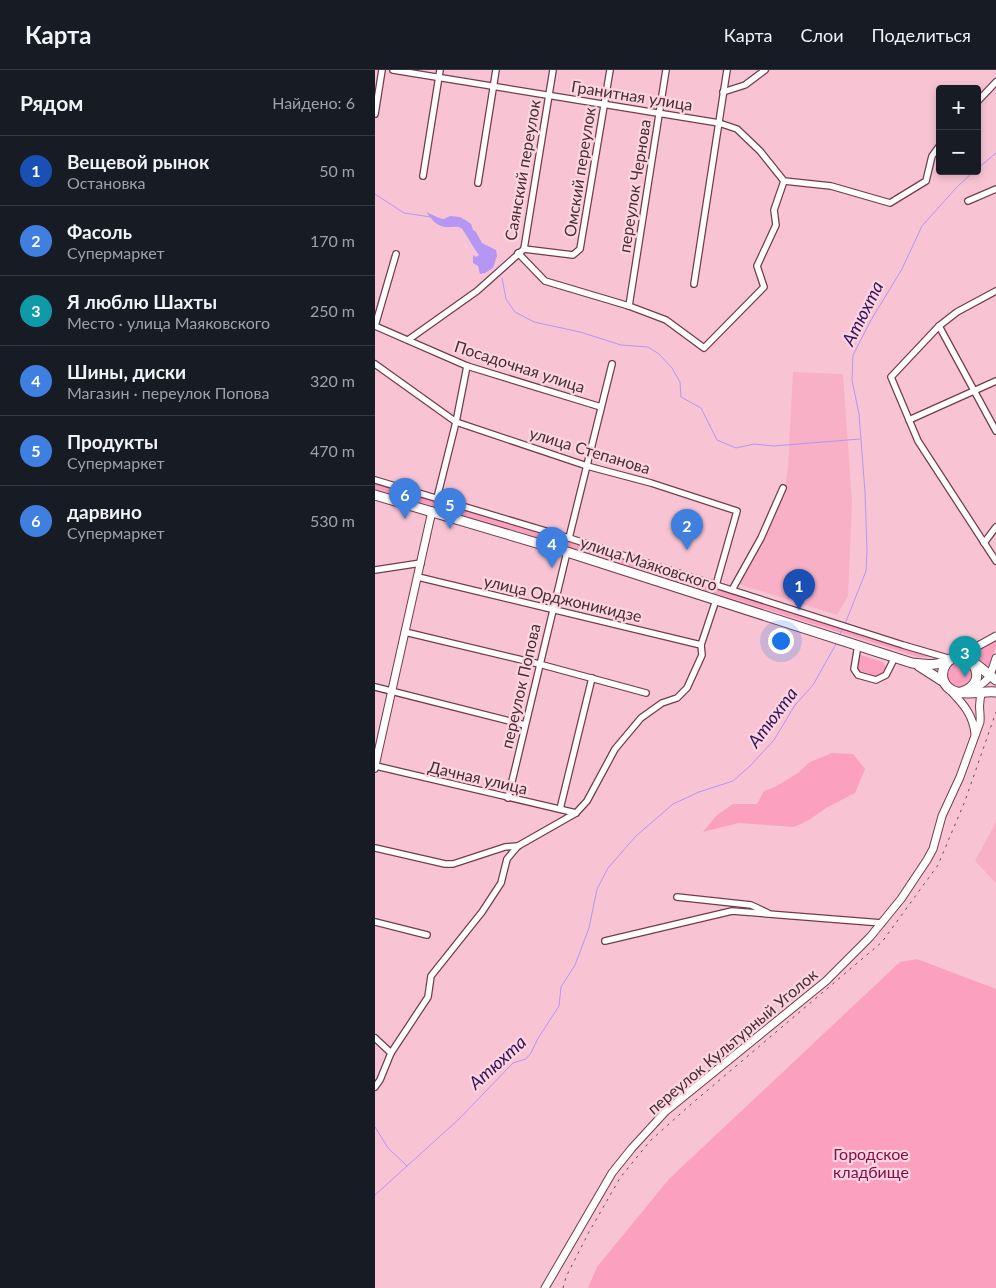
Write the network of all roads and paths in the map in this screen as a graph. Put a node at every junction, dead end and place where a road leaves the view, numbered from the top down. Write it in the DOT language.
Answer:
graph roads {
  1 [pos="382,70"];
  2 [pos="393,70"];
  3 [pos="440,70"];
  4 [pos="496,70"];
  5 [pos="553,70"];
  6 [pos="610,70"];
  7 [pos="666,70"];
  8 [pos="727,70"];
  9 [pos="765,70"];
  10 [pos="439,78"];
  11 [pos="996,82"];
  12 [pos="494,86"];
  13 [pos="723,92"];
  14 [pos="549,96"];
  15 [pos="981,98"];
  16 [pos="604,105"];
  17 [pos="375,114"];
  18 [pos="659,114"];
  19 [pos="719,123"];
  20 [pos="936,150"];
  21 [pos="423,176"];
  22 [pos="784,181"];
  23 [pos="478,183"];
  24 [pos="996,189"];
  25 [pos="968,201"];
  26 [pos="521,251"];
  27 [pos="396,254"];
  28 [pos="694,284"];
  29 [pos="996,291"];
  30 [pos="629,306"];
  31 [pos="375,326"];
  32 [pos="939,326"];
  33 [pos="408,340"];
  34 [pos="375,364"];
  35 [pos="612,364"];
  36 [pos="467,366"];
  37 [pos="996,381"];
  38 [pos="973,391"];
  39 [pos="601,407"];
  40 [pos="909,420"];
  41 [pos="456,422"];
  42 [pos="996,432"];
  43 [pos="587,466"];
  44 [pos="375,480"];
  45 [pos="783,488"];
  46 [pos="375,494"];
  47 [pos="437,498"];
  48 [pos="432,511"];
  49 [pos="996,527"];
  50 [pos="569,538"];
  51 [pos="984,543"];
  52 [pos="567,552"];
  53 [pos="996,561"];
  54 [pos="421,563"];
  55 [pos="375,570"];
  56 [pos="418,577"];
  57 [pos="716,585"];
  58 [pos="732,590"];
  59 [pos="716,600"];
  60 [pos="553,609"];
  61 [pos="405,632"];
  62 [pos="996,636"];
  63 [pos="855,644"];
  64 [pos="701,645"];
  65 [pos="895,657"];
  66 [pos="955,658"];
  67 [pos="996,658"];
  68 [pos="971,661"];
  69 [pos="913,663"];
  70 [pos="539,664"];
  71 [pos="592,678"];
  72 [pos="993,678"];
  73 [pos="946,685"];
  74 [pos="375,687"];
  75 [pos="391,691"];
  76 [pos="965,691"];
  77 [pos="982,692"];
  78 [pos="996,692"];
  79 [pos="646,693"];
  80 [pos="525,725"];
  81 [pos="975,735"];
  82 [pos="375,767"];
  83 [pos="508,798"];
  84 [pos="560,809"];
  85 [pos="576,813"];
  86 [pos="518,846"];
  87 [pos="375,848"];
  88 [pos="677,897"];
  89 [pos="772,914"];
  90 [pos="375,922"];
  91 [pos="882,923"];
  92 [pos="427,935"];
  93 [pos="605,941"];
  94 [pos="375,1038"];
  95 [pos="391,1053"];
  96 [pos="375,1087"];
  97 [pos="545,1288"];
  1 -- 17 [label="street"];
  2 -- 10 [label="street, Гранитная улица"];
  3 -- 10 [label="street"];
  4 -- 12 [label="street"];
  5 -- 14 [label="street, Саянский переулок"];
  6 -- 16 [label="street, Омский переулок"];
  7 -- 18 [label="street, переулок Чернова"];
  8 -- 13 [label="street"];
  9 -- 13 [label="street"];
  10 -- 12 [label="street, Гранитная улица"];
  10 -- 21 [label="street"];
  11 -- 15 [label="street"];
  12 -- 14 [label="street, Гранитная улица"];
  12 -- 23 [label="street"];
  13 -- 19 [label="street"];
  14 -- 16 [label="street, Гранитная улица"];
  14 -- 26 [label="street, Саянский переулок"];
  16 -- 18 [label="street, Гранитная улица"];
  16 -- 26 [label="street, Омский переулок"];
  18 -- 19 [label="street, Гранитная улица"];
  18 -- 30 [label="street, переулок Чернова"];
  19 -- 22 [label="street, Гранитная улица"];
  19 -- 28 [label="street"];
  20 -- 22 [label="street"];
  22 -- 30 [label="street"];
  24 -- 25 [label="street"];
  26 -- 30 [label="street"];
  26 -- 33 [label="street, Саянский переулок"];
  27 -- 31 [label="street"];
  29 -- 32 [label="street"];
  31 -- 33 [label="street, Посадочная улица"];
  32 -- 38 [label="street"];
  32 -- 40 [label="street"];
  33 -- 36 [label="street, Посадочная улица"];
  34 -- 41 [label="street, улица Степанова"];
  35 -- 39 [label="street"];
  36 -- 39 [label="street, Посадочная улица"];
  36 -- 41 [label="street"];
  37 -- 38 [label="street"];
  38 -- 40 [label="street"];
  38 -- 42 [label="street"];
  39 -- 43 [label="street"];
  40 -- 51 [label="street"];
  41 -- 43 [label="street, улица Степанова"];
  41 -- 47 [label="street"];
  43 -- 50 [label="street"];
  43 -- 57 [label="street, улица Степанова"];
  44 -- 47 [label="street, улица Маяковского"];
  45 -- 58 [label="street"];
  46 -- 48 [label="main road, улица Маяковского"];
  47 -- 50 [label="street, улица Маяковского"];
  48 -- 52 [label="main road, улица Маяковского"];
  48 -- 54 [label="street"];
  49 -- 51 [label="street"];
  50 -- 57 [label="street, улица Маяковского"];
  51 -- 53 [label="street"];
  52 -- 59 [label="main road, улица Маяковского"];
  52 -- 60 [label="street, переулок Попова"];
  54 -- 55 [label="street"];
  54 -- 56 [label="street"];
  56 -- 60 [label="street, улица Орджоникидзе"];
  56 -- 61 [label="street"];
  57 -- 58 [label="street, улица Маяковского"];
  58 -- 66 [label="street, улица Маяковского"];
  59 -- 63 [label="main road, улица Маяковского"];
  59 -- 64 [label="street"];
  60 -- 64 [label="street, улица Орджоникидзе"];
  60 -- 70 [label="street, переулок Попова"];
  61 -- 70 [label="street"];
  61 -- 75 [label="street"];
  62 -- 66 [label="street"];
  63 -- 65 [label="main road, улица Маяковского"];
  63 -- 65 [label="street"];
  64 -- 85 [label="street"];
  65 -- 69 [label="main road, улица Маяковского"];
  66 -- 68 [label="main road"];
  66 -- 69 [label="main road, улица Маяковского"];
  66 -- 73 [label="main road"];
  67 -- 72 [label="street"];
  68 -- 72 [label="main road"];
  68 -- 76 [label="main road"];
  69 -- 73 [label="main road, улица Маяковского"];
  70 -- 71 [label="street"];
  70 -- 80 [label="street, переулок Попова"];
  71 -- 79 [label="street"];
  71 -- 84 [label="street"];
  72 -- 76 [label="street"];
  73 -- 76 [label="main road"];
  73 -- 81 [label="street"];
  74 -- 75 [label="street"];
  75 -- 80 [label="street"];
  75 -- 82 [label="street"];
  76 -- 77 [label="main road"];
  77 -- 78 [label="main road"];
  77 -- 81 [label="street, переулок Культурный Уголок"];
  80 -- 83 [label="street, переулок Попова"];
  81 -- 91 [label="street, переулок Культурный Уголок"];
  82 -- 83 [label="street, Дачная улица"];
  83 -- 84 [label="street, Дачная улица"];
  84 -- 85 [label="street, Дачная улица"];
  85 -- 86 [label="street"];
  86 -- 87 [label="street"];
  86 -- 95 [label="street"];
  88 -- 89 [label="street"];
  89 -- 91 [label="street"];
  89 -- 93 [label="street"];
  90 -- 92 [label="street"];
  91 -- 97 [label="street, переулок Культурный Уголок"];
  94 -- 95 [label="street"];
  95 -- 96 [label="street"];
}
